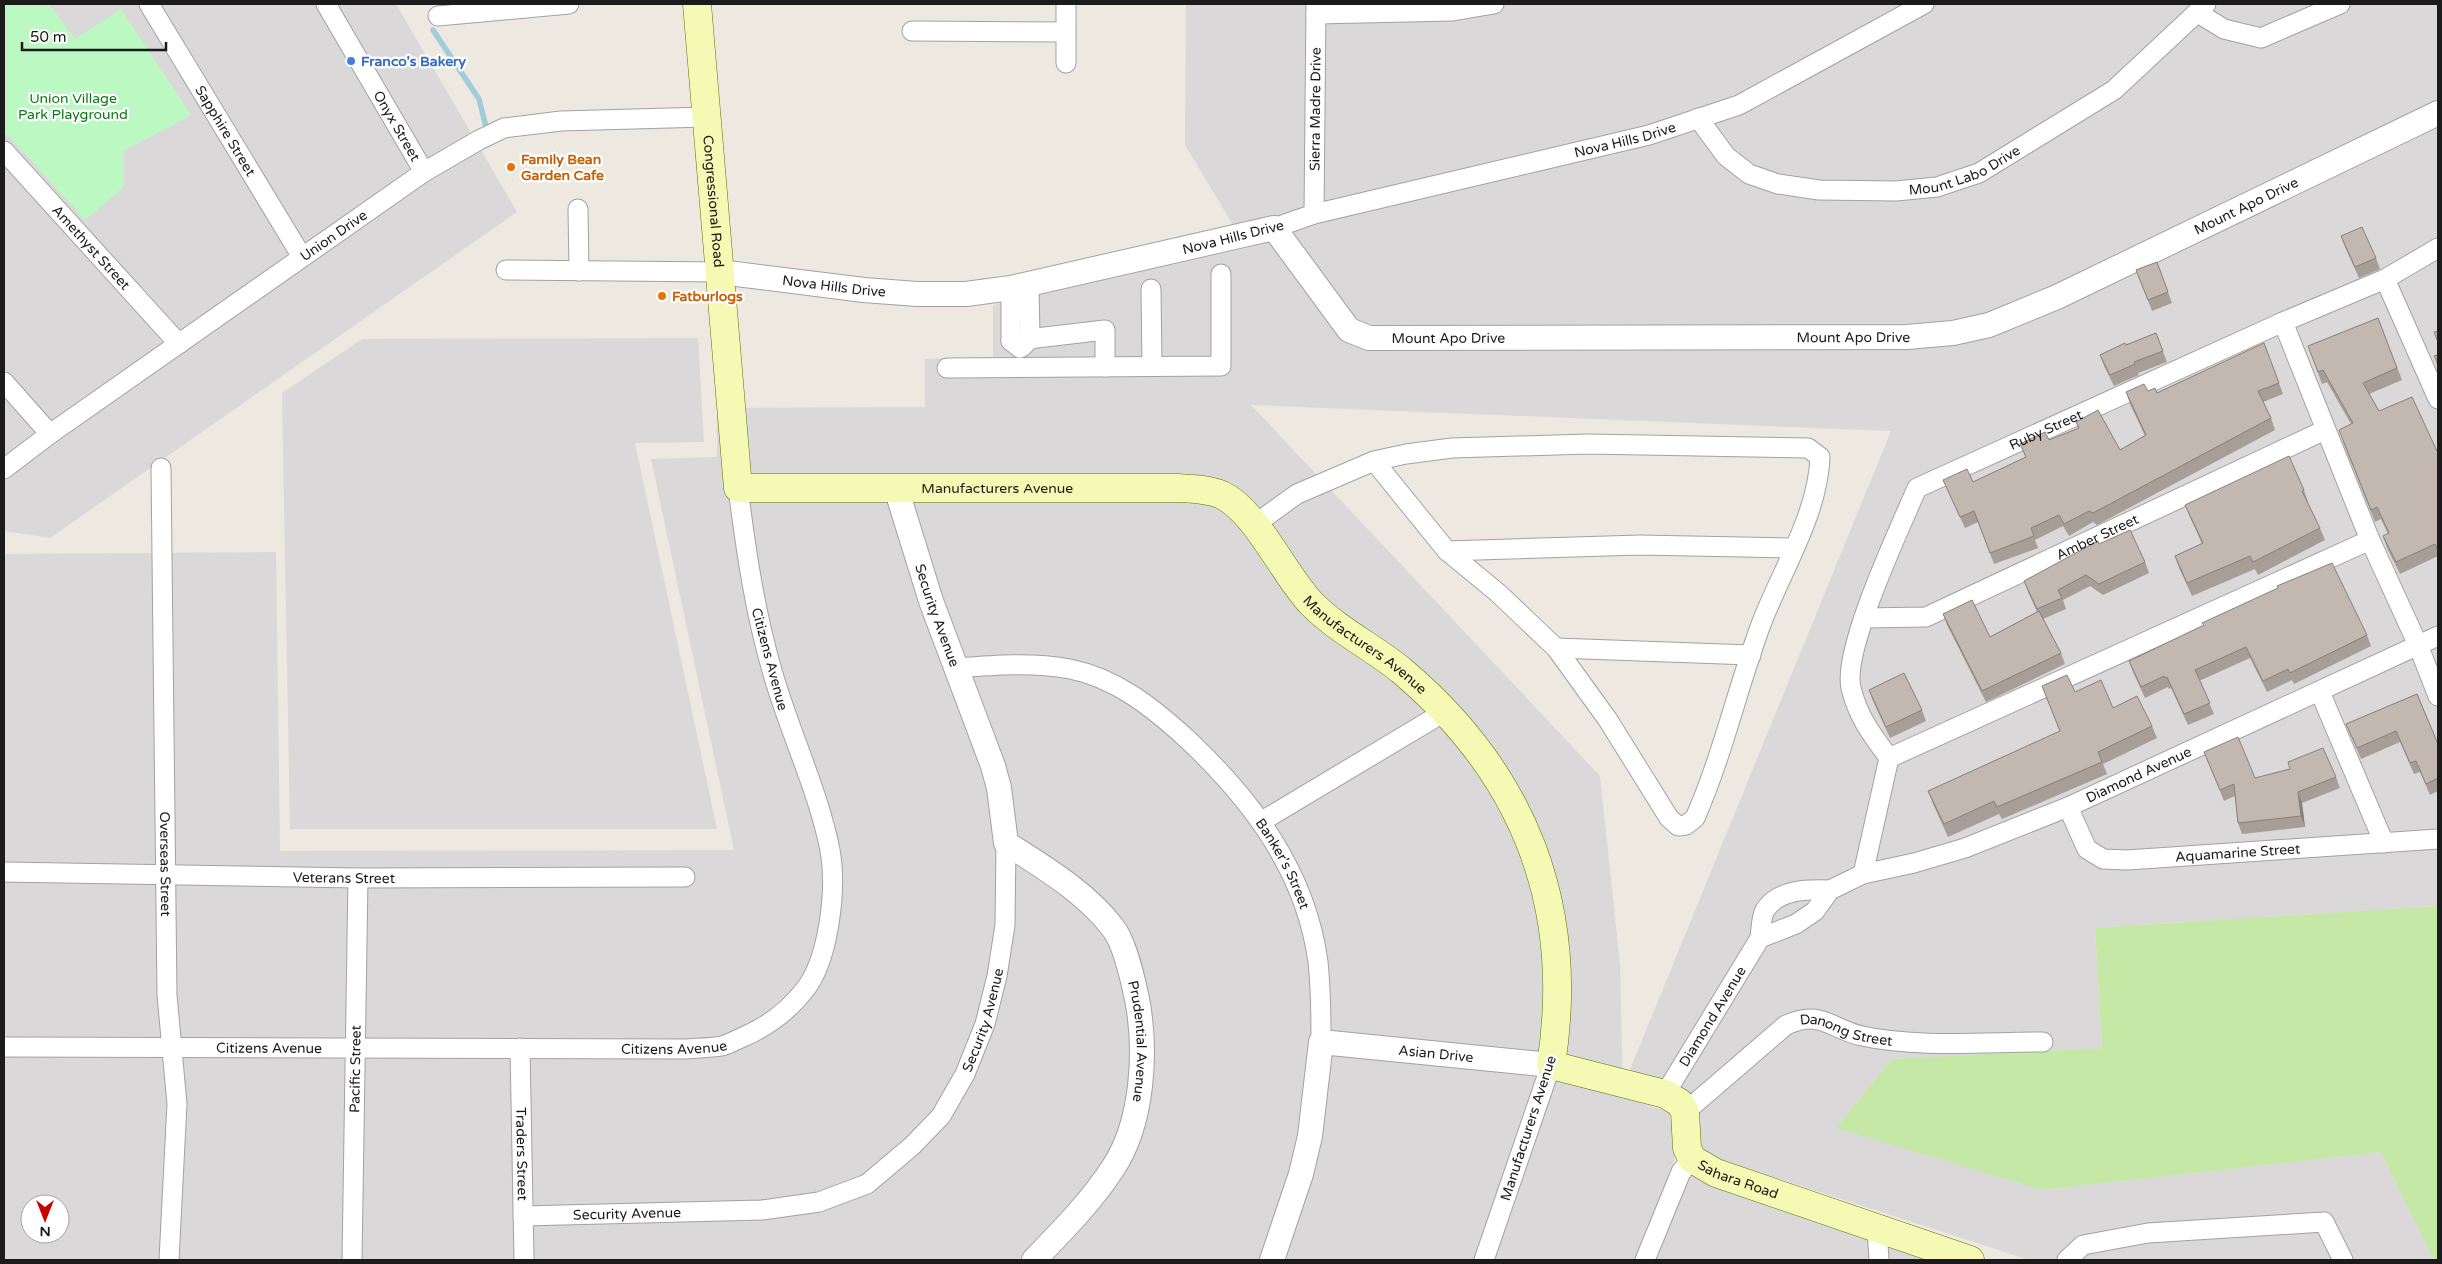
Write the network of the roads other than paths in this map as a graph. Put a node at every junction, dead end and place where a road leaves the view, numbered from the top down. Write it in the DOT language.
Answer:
graph roads {
  1 [pos="150,4"];
  2 [pos="326,4"];
  3 [pos="568,4"];
  4 [pos="697,4"];
  5 [pos="1066,4"];
  6 [pos="1494,4"];
  7 [pos="1924,4"];
  8 [pos="2340,4"];
  9 [pos="1453,7"];
  10 [pos="2202,8"];
  11 [pos="1316,9"];
  12 [pos="438,16"];
  13 [pos="912,31"];
  14 [pos="1066,32"];
  15 [pos="1066,63"];
  16 [pos="2438,114"];
  17 [pos="706,117"];
  18 [pos="1698,118"];
  19 [pos="4,151"];
  20 [pos="424,172"];
  21 [pos="578,209"];
  22 [pos="1314,214"];
  23 [pos="1274,228"];
  24 [pos="2438,248"];
  25 [pos="302,257"];
  26 [pos="506,270"];
  27 [pos="579,271"];
  28 [pos="720,272"];
  29 [pos="1220,274"];
  30 [pos="2385,279"];
  31 [pos="1020,286"];
  32 [pos="1151,289"];
  33 [pos="2284,322"];
  34 [pos="1020,343"];
  35 [pos="179,344"];
  36 [pos="1152,366"];
  37 [pos="1105,367"];
  38 [pos="947,368"];
  39 [pos="1021,368"];
  40 [pos="4,382"];
  41 [pos="2438,400"];
  42 [pos="2325,430"];
  43 [pos="50,434"];
  44 [pos="1374,461"];
  45 [pos="161,468"];
  46 [pos="4,469"];
  47 [pos="738,488"];
  48 [pos="896,488"];
  49 [pos="1254,525"];
  50 [pos="2370,540"];
  51 [pos="1794,548"];
  52 [pos="1448,551"];
  53 [pos="1864,618"];
  54 [pos="2438,636"];
  55 [pos="2418,645"];
  56 [pos="1556,648"];
  57 [pos="1751,655"];
  58 [pos="957,668"];
  59 [pos="2320,692"];
  60 [pos="2438,696"];
  61 [pos="1446,711"];
  62 [pos="1889,758"];
  63 [pos="2068,806"];
  64 [pos="1262,821"];
  65 [pos="2438,840"];
  66 [pos="1006,843"];
  67 [pos="2384,843"];
  68 [pos="4,872"];
  69 [pos="1863,874"];
  70 [pos="165,875"];
  71 [pos="685,877"];
  72 [pos="358,878"];
  73 [pos="1830,890"];
  74 [pos="1760,938"];
  75 [pos="1321,1042"];
  76 [pos="2043,1042"];
  77 [pos="4,1046"];
  78 [pos="172,1048"];
  79 [pos="355,1048"];
  80 [pos="520,1048"];
  81 [pos="1551,1065"];
  82 [pos="1664,1094"];
  83 [pos="1685,1112"];
  84 [pos="1692,1159"];
  85 [pos="523,1216"];
  86 [pos="1877,1229"];
  87 [pos="169,1260"];
  88 [pos="352,1260"];
  89 [pos="524,1260"];
  90 [pos="1034,1260"];
  91 [pos="1272,1260"];
  92 [pos="1484,1260"];
  93 [pos="1645,1260"];
  94 [pos="1879,1260"];
  95 [pos="1970,1260"];
  96 [pos="2067,1260"];
  97 [pos="2343,1260"];
  1 -- 25 [label="street, Sapphire Street"];
  2 -- 20 [label="street, Onyx Street"];
  3 -- 12 [label="street"];
  4 -- 17 [label="main road, Congressional Road"];
  5 -- 14 [label="street"];
  6 -- 9 [label="street"];
  7 -- 18 [label="street, Nova Hills Drive"];
  8 -- 10 [label="street"];
  9 -- 11 [label="street"];
  10 -- 18 [label="street, Mount Labo Drive"];
  11 -- 22 [label="street, Sierra Madre Drive"];
  13 -- 14 [label="street"];
  14 -- 15 [label="street"];
  16 -- 23 [label="street, Mount Apo Drive"];
  17 -- 20 [label="street, Union Drive"];
  17 -- 28 [label="main road, Congressional Road"];
  18 -- 22 [label="street, Nova Hills Drive"];
  19 -- 35 [label="street, Amethyst Street"];
  20 -- 25 [label="street, Union Drive"];
  21 -- 27 [label="street"];
  22 -- 23 [label="street, Nova Hills Drive"];
  23 -- 31 [label="street, Nova Hills Drive"];
  24 -- 30 [label="street, Ruby Street"];
  25 -- 35 [label="street, Union Drive"];
  26 -- 27 [label="street, Nova Hills Drive"];
  27 -- 28 [label="street, Nova Hills Drive"];
  28 -- 31 [label="street, Nova Hills Drive"];
  28 -- 47 [label="main road, Congressional Road"];
  29 -- 36 [label="street"];
  30 -- 33 [label="street, Ruby Street"];
  30 -- 41 [label="street"];
  31 -- 34 [label="street"];
  32 -- 36 [label="street"];
  33 -- 42 [label="street"];
  33 -- 53 [label="street, Ruby Street"];
  34 -- 37 [label="street"];
  34 -- 39 [label="street"];
  35 -- 43 [label="street, Union Drive"];
  36 -- 37 [label="street"];
  37 -- 39 [label="street"];
  38 -- 39 [label="street"];
  40 -- 43 [label="street"];
  42 -- 50 [label="street"];
  42 -- 53 [label="street, Amber Street"];
  43 -- 46 [label="street, Union Drive"];
  44 -- 49 [label="street"];
  44 -- 51 [label="street"];
  44 -- 52 [label="street"];
  45 -- 70 [label="street, Overseas Street"];
  47 -- 48 [label="main road, Manufacturers Avenue"];
  47 -- 80 [label="street, Citizens Avenue"];
  48 -- 49 [label="main road, Manufacturers Avenue"];
  48 -- 58 [label="street, Security Avenue"];
  49 -- 61 [label="main road, Manufacturers Avenue"];
  50 -- 55 [label="street"];
  50 -- 62 [label="street"];
  51 -- 52 [label="street"];
  51 -- 57 [label="street"];
  52 -- 56 [label="street"];
  53 -- 62 [label="street, Ruby Street"];
  54 -- 55 [label="street, Diamond Avenue"];
  55 -- 59 [label="street, Diamond Avenue"];
  55 -- 60 [label="street"];
  56 -- 57 [label="street"];
  56 -- 57 [label="street"];
  58 -- 64 [label="street, Banker's Street"];
  58 -- 66 [label="street, Security Avenue"];
  59 -- 63 [label="street, Diamond Avenue"];
  59 -- 67 [label="street"];
  61 -- 64 [label="street"];
  61 -- 81 [label="main road, Manufacturers Avenue"];
  62 -- 69 [label="street"];
  63 -- 67 [label="street, Aquamarine Street"];
  63 -- 69 [label="street, Diamond Avenue"];
  64 -- 75 [label="street, Banker's Street"];
  65 -- 67 [label="street, Aquamarine Street"];
  66 -- 85 [label="street, Security Avenue"];
  66 -- 90 [label="street, Prudential Avenue"];
  68 -- 70 [label="street, Veterans Street"];
  69 -- 73 [label="street, Diamond Avenue"];
  70 -- 72 [label="street, Veterans Street"];
  70 -- 78 [label="street, Overseas Street"];
  71 -- 72 [label="street, Veterans Street"];
  72 -- 79 [label="street, Pacific Street"];
  73 -- 74 [label="street, Diamond Avenue"];
  73 -- 74 [label="street, Diamond Avenue"];
  74 -- 82 [label="street, Diamond Avenue"];
  75 -- 81 [label="street, Asian Drive"];
  75 -- 91 [label="street, Banker's Street"];
  76 -- 83 [label="street, Danong Street"];
  77 -- 78 [label="street, Citizens Avenue"];
  78 -- 79 [label="street, Citizens Avenue"];
  78 -- 87 [label="street, Overseas Street"];
  79 -- 80 [label="street, Citizens Avenue"];
  79 -- 88 [label="street, Pacific Street"];
  80 -- 85 [label="street, Traders Street"];
  81 -- 82 [label="main road"];
  81 -- 92 [label="street, Manufacturers Avenue"];
  82 -- 83 [label="main road"];
  83 -- 84 [label="main road, Sahara Road"];
  84 -- 86 [label="main road, Sahara Road"];
  84 -- 93 [label="street"];
  85 -- 89 [label="street, Traders Street"];
  86 -- 94 [label="street"];
  86 -- 95 [label="main road, Sahara Road"];
  96 -- 97 [label="street"];
}
